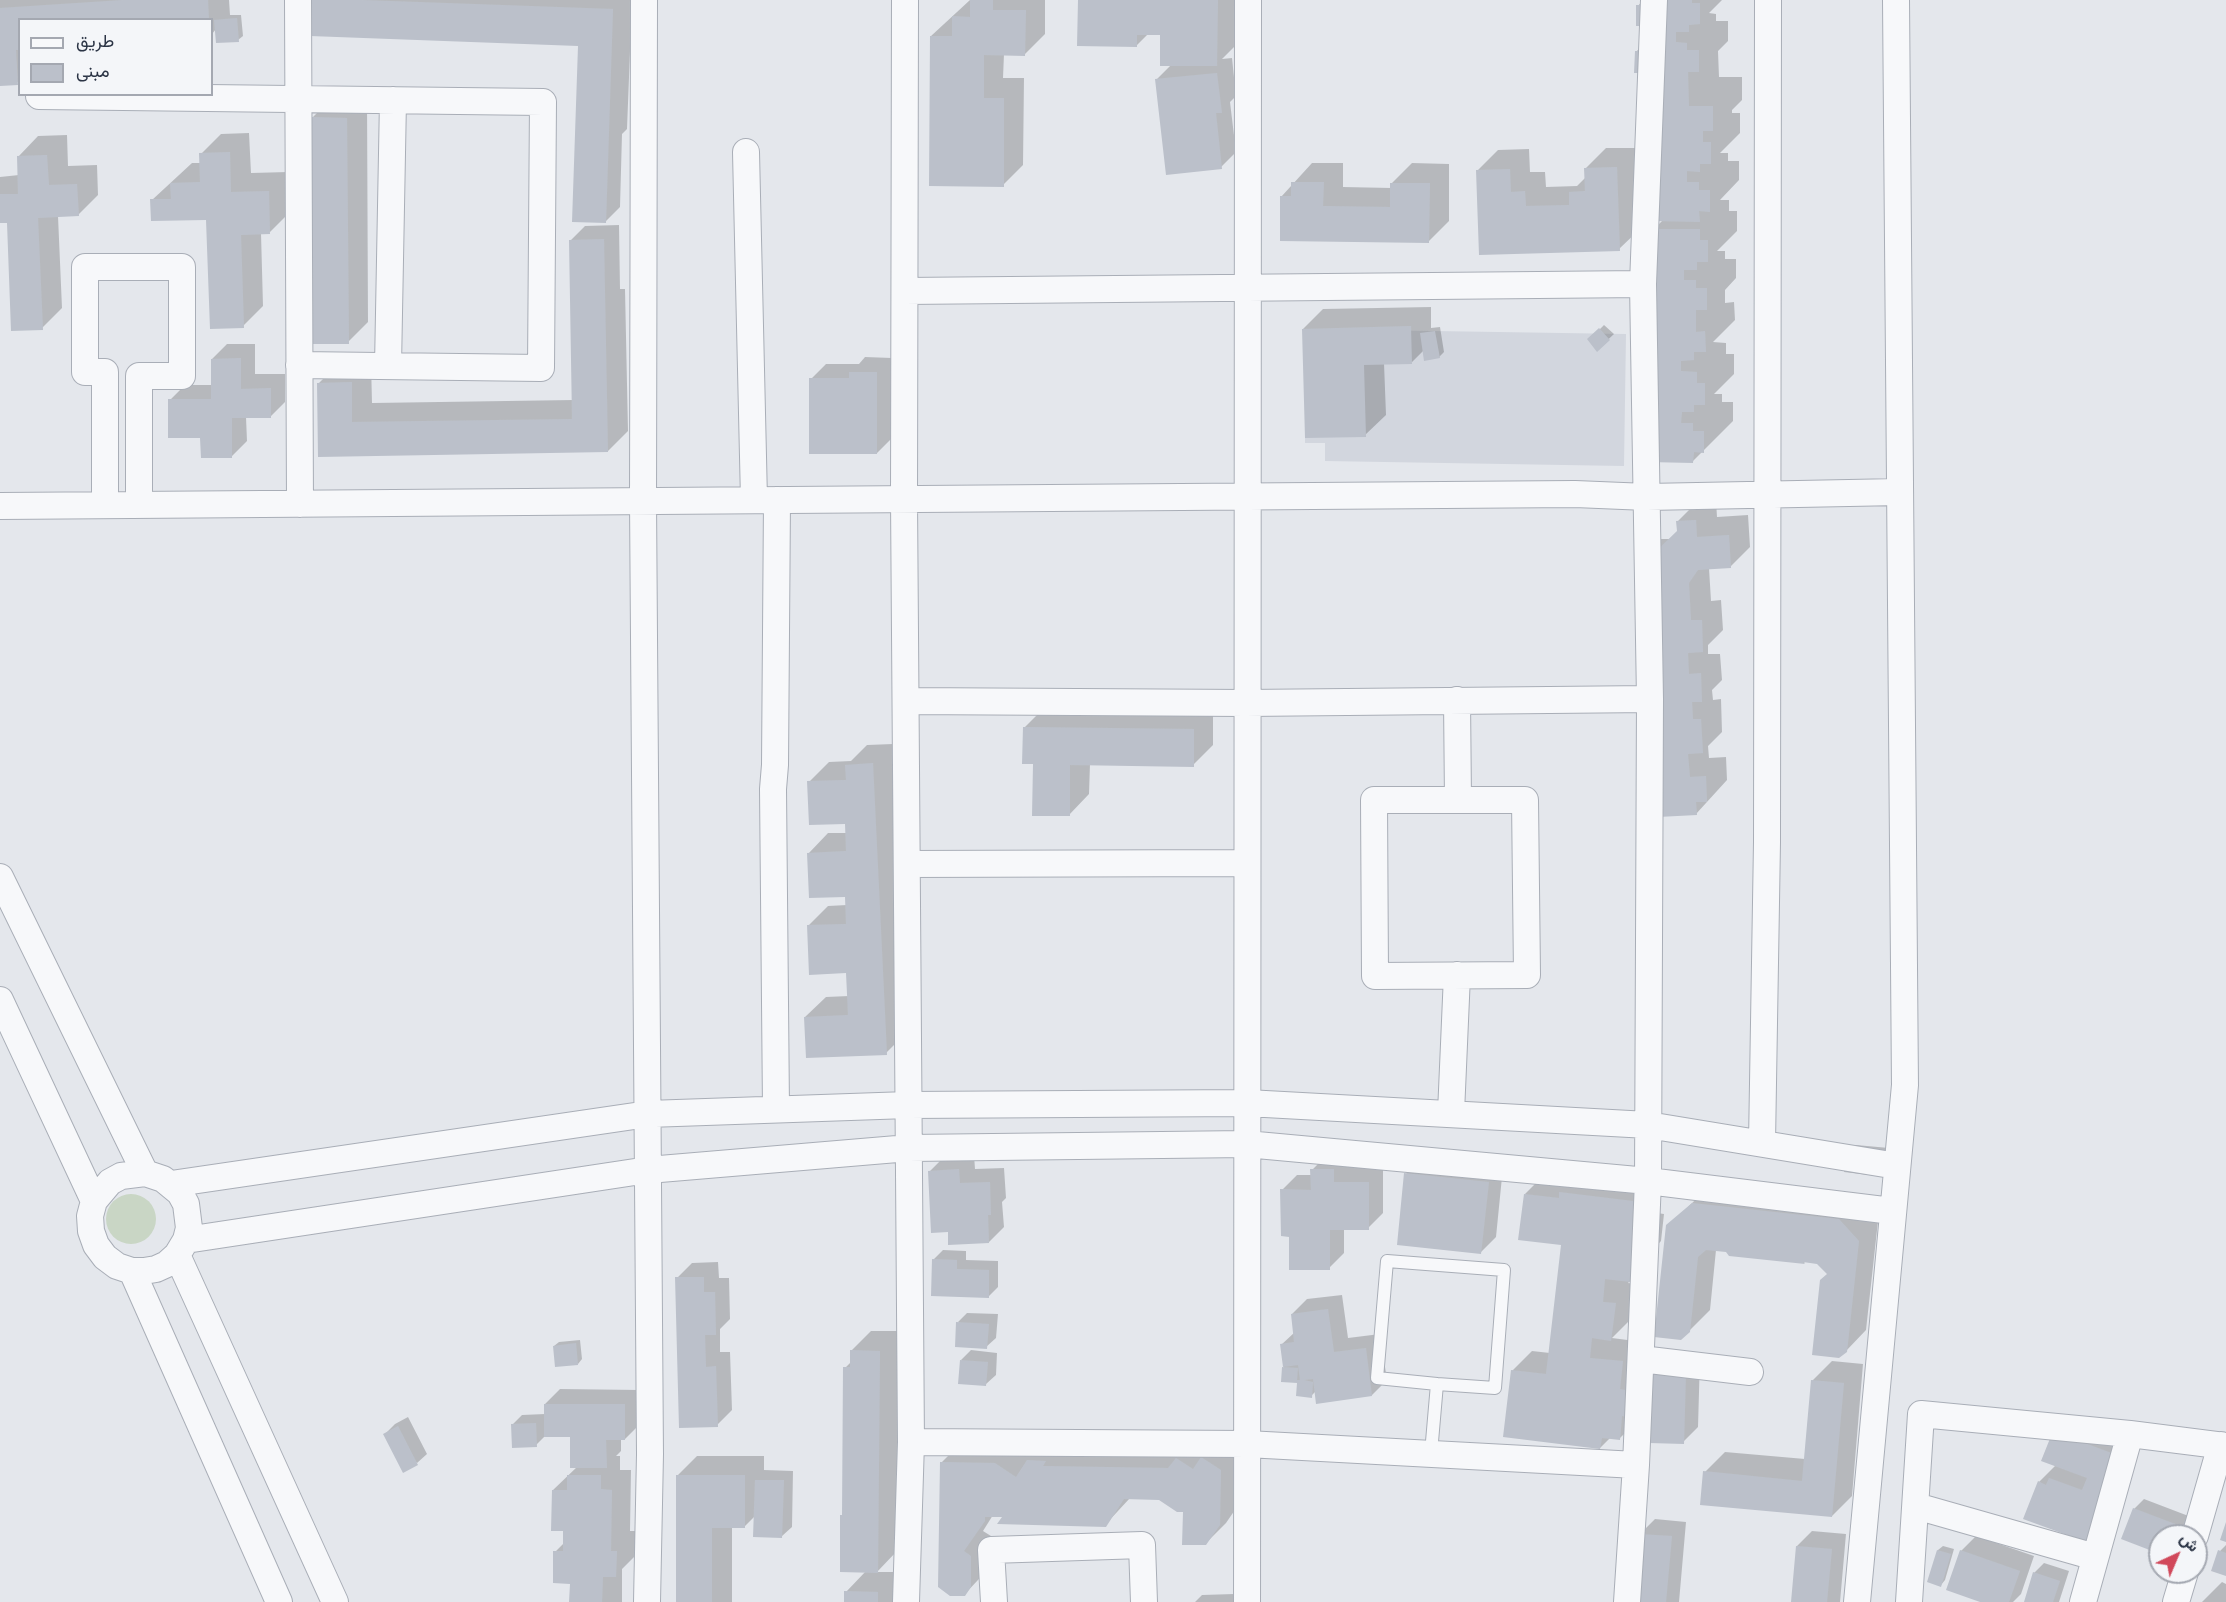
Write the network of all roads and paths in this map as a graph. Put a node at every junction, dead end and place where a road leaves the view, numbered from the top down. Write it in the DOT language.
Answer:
graph roads {
  1 [pos="298,0"];
  2 [pos="644,0"];
  3 [pos="904,0"];
  4 [pos="1248,0"];
  5 [pos="1654,0"];
  6 [pos="1768,0"];
  7 [pos="1896,0"];
  8 [pos="39,96"];
  9 [pos="298,99"];
  10 [pos="393,100"];
  11 [pos="746,152"];
  12 [pos="1643,284"];
  13 [pos="1248,287"];
  14 [pos="905,291"];
  15 [pos="299,365"];
  16 [pos="388,366"];
  17 [pos="1899,492"];
  18 [pos="1767,493"];
  19 [pos="1247,496"];
  20 [pos="1647,496"];
  21 [pos="904,499"];
  22 [pos="765,500"];
  23 [pos="644,501"];
  24 [pos="300,504"];
  25 [pos="105,505"];
  26 [pos="140,505"];
  27 [pos="0,506"];
  28 [pos="1650,699"];
  29 [pos="1457,700"];
  30 [pos="906,701"];
  31 [pos="1246,703"];
  32 [pos="1458,800"];
  33 [pos="1246,862"];
  34 [pos="907,864"];
  35 [pos="0,877"];
  36 [pos="1457,975"];
  37 [pos="0,1000"];
  38 [pos="1247,1103"];
  39 [pos="908,1105"];
  40 [pos="776,1109"];
  41 [pos="1451,1113"];
  42 [pos="648,1114"];
  43 [pos="1648,1125"];
  44 [pos="1762,1143"];
  45 [pos="1246,1144"];
  46 [pos="909,1148"];
  47 [pos="1896,1166"];
  48 [pos="648,1170"];
  49 [pos="145,1173"];
  50 [pos="1648,1181"];
  51 [pos="171,1184"];
  52 [pos="94,1201"];
  53 [pos="1892,1212"];
  54 [pos="181,1248"];
  55 [pos="132,1271"];
  56 [pos="1641,1359"];
  57 [pos="1750,1372"];
  58 [pos="1437,1383"];
  59 [pos="2130,1434"];
  60 [pos="911,1442"];
  61 [pos="1247,1444"];
  62 [pos="2223,1446"];
  63 [pos="1431,1453"];
  64 [pos="1636,1465"];
  65 [pos="1916,1506"];
  66 [pos="2199,1524"];
  67 [pos="2095,1557"];
  68 [pos="2181,1584"];
  69 [pos="279,1602"];
  70 [pos="335,1602"];
  71 [pos="647,1602"];
  72 [pos="906,1602"];
  73 [pos="993,1602"];
  74 [pos="1144,1602"];
  75 [pos="1247,1602"];
  76 [pos="1627,1602"];
  77 [pos="1857,1602"];
  78 [pos="1909,1602"];
  79 [pos="2083,1602"];
  80 [pos="2176,1602"];
  1 -- 9 [label="street"];
  2 -- 23 [label="street"];
  3 -- 14 [label="street"];
  4 -- 13 [label="street"];
  5 -- 12 [label="street"];
  6 -- 18 [label="street"];
  7 -- 17 [label="street"];
  8 -- 9 [label="street"];
  9 -- 10 [label="street"];
  9 -- 15 [label="street"];
  10 -- 16 [label="street"];
  10 -- 16 [label="street"];
  11 -- 22 [label="street"];
  12 -- 13 [label="street"];
  12 -- 20 [label="street"];
  13 -- 14 [label="street"];
  13 -- 19 [label="street"];
  14 -- 21 [label="street"];
  15 -- 16 [label="street"];
  15 -- 24 [label="street"];
  17 -- 18 [label="street"];
  17 -- 47 [label="street"];
  18 -- 20 [label="street"];
  18 -- 44 [label="street"];
  19 -- 20 [label="street"];
  19 -- 21 [label="street"];
  19 -- 31 [label="street"];
  20 -- 28 [label="street"];
  21 -- 22 [label="street"];
  21 -- 30 [label="street"];
  22 -- 23 [label="street"];
  22 -- 40 [label="street"];
  23 -- 24 [label="street"];
  23 -- 42 [label="street"];
  24 -- 26 [label="street"];
  25 -- 26 [label="street"];
  25 -- 26 [label="street"];
  25 -- 27 [label="street"];
  28 -- 29 [label="street"];
  28 -- 43 [label="street"];
  29 -- 31 [label="street"];
  29 -- 32 [label="street"];
  30 -- 31 [label="street"];
  30 -- 34 [label="street"];
  31 -- 33 [label="street"];
  32 -- 36 [label="street"];
  32 -- 36 [label="street"];
  33 -- 34 [label="street"];
  33 -- 38 [label="street"];
  34 -- 39 [label="street"];
  35 -- 49 [label="street"];
  36 -- 41 [label="street"];
  37 -- 52 [label="street"];
  38 -- 39 [label="street"];
  38 -- 41 [label="street"];
  38 -- 45 [label="street"];
  39 -- 40 [label="street"];
  39 -- 46 [label="street"];
  40 -- 42 [label="street"];
  41 -- 43 [label="street"];
  42 -- 48 [label="street"];
  42 -- 51 [label="street"];
  43 -- 44 [label="street"];
  43 -- 50 [label="street"];
  44 -- 47 [label="street"];
  45 -- 46 [label="street"];
  45 -- 50 [label="street"];
  45 -- 61 [label="street"];
  46 -- 48 [label="street"];
  46 -- 60 [label="street"];
  47 -- 53 [label="street"];
  48 -- 54 [label="street"];
  48 -- 71 [label="street"];
  49 -- 51 [label="street"];
  49 -- 52 [label="street"];
  50 -- 53 [label="street"];
  50 -- 56 [label="street"];
  51 -- 54 [label="street"];
  52 -- 55 [label="street"];
  53 -- 77 [label="street"];
  54 -- 55 [label="street"];
  54 -- 70 [label="street"];
  55 -- 69 [label="street"];
  56 -- 57 [label="street"];
  56 -- 64 [label="street"];
  58 -- 58 [label="lane"];
  58 -- 63 [label="lane"];
  59 -- 62 [label="street"];
  59 -- 65 [label="street"];
  59 -- 67 [label="street"];
  60 -- 61 [label="street"];
  60 -- 72 [label="street"];
  61 -- 63 [label="street"];
  61 -- 75 [label="street"];
  62 -- 66 [label="street"];
  63 -- 64 [label="street"];
  64 -- 76 [label="street"];
  65 -- 67 [label="street"];
  65 -- 78 [label="street"];
  67 -- 79 [label="street"];
  68 -- 80 [label="street"];
  73 -- 74 [label="street"];
}
